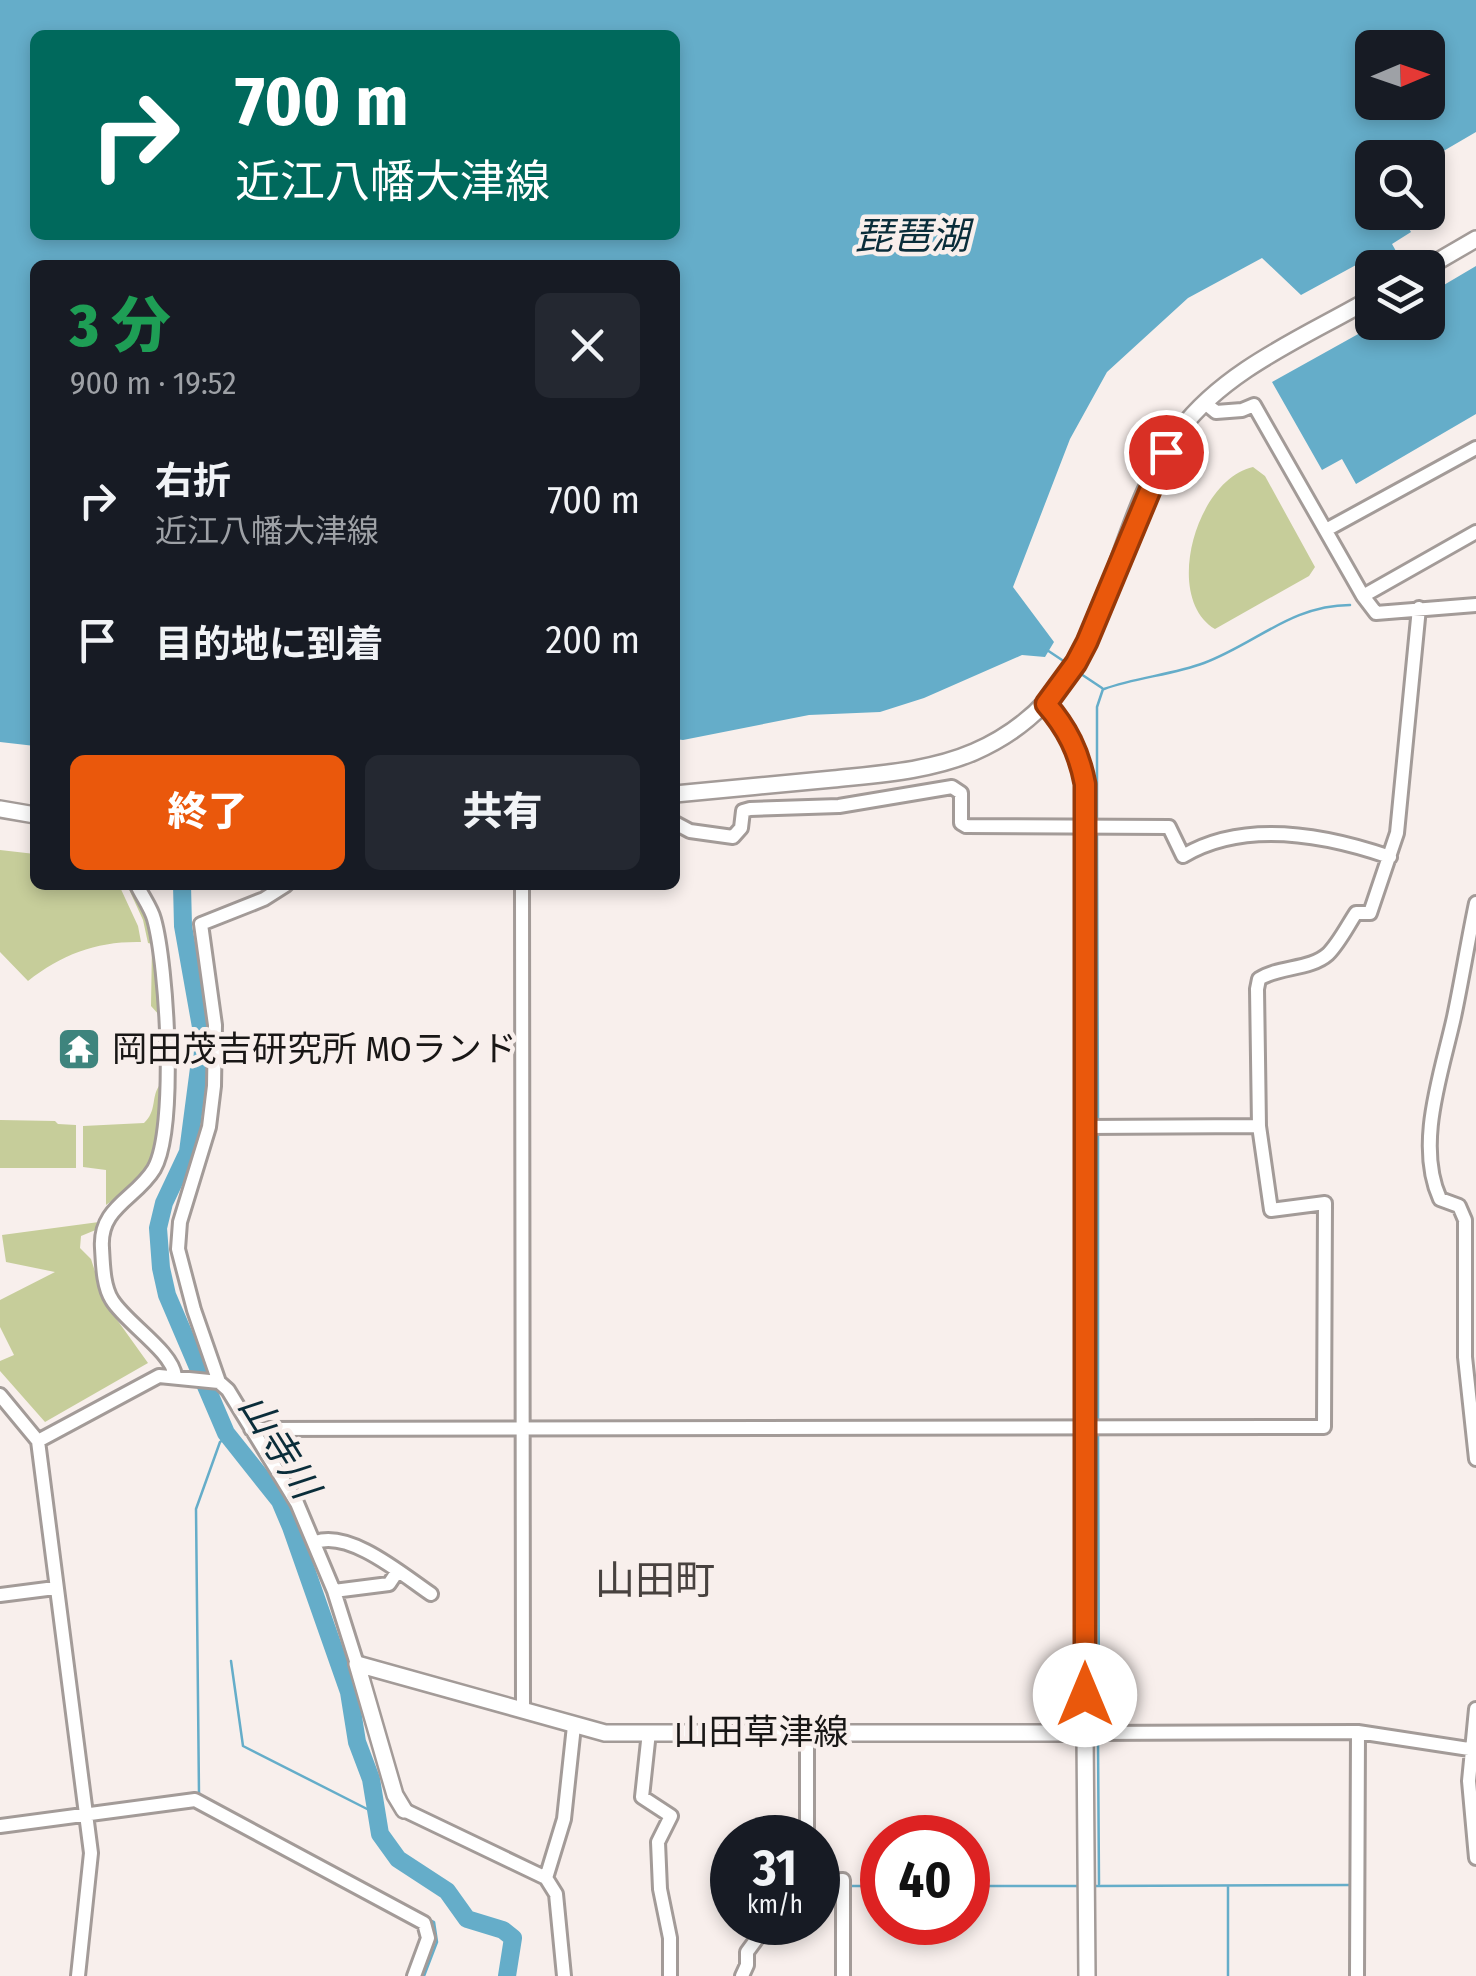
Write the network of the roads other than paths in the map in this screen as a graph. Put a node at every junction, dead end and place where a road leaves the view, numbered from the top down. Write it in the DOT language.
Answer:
graph roads {
  1 [pos="1476,239"];
  2 [pos="1445,257"];
  3 [pos="1355,308"];
  4 [pos="1204,403"];
  5 [pos="1475,451"];
  6 [pos="1326,530"];
  7 [pos="1476,532"];
  8 [pos="1363,596"];
  9 [pos="1476,606"];
  10 [pos="1419,608"];
  11 [pos="1046,704"];
  12 [pos="680,794"];
  13 [pos="0,809"];
  14 [pos="30,813"];
  15 [pos="1094,825"];
  16 [pos="680,826"];
  17 [pos="1390,857"];
  18 [pos="140,890"];
  19 [pos="278,890"];
  20 [pos="522,890"];
  21 [pos="1476,902"];
  22 [pos="1259,1126"];
  23 [pos="1094,1127"];
  24 [pos="1470,1208"];
  25 [pos="175,1376"];
  26 [pos="216,1381"];
  27 [pos="0,1395"];
  28 [pos="523,1428"];
  29 [pos="1095,1428"];
  30 [pos="250,1429"];
  31 [pos="38,1440"];
  32 [pos="1476,1459"];
  33 [pos="316,1542"];
  34 [pos="397,1572"];
  35 [pos="55,1588"];
  36 [pos="334,1591"];
  37 [pos="431,1594"];
  38 [pos="0,1595"];
  39 [pos="357,1664"];
  40 [pos="1476,1709"];
  41 [pos="523,1710"];
  42 [pos="574,1726"];
  43 [pos="650,1732"];
  44 [pos="807,1732"];
  45 [pos="1358,1732"];
  46 [pos="1085,1733"];
  47 [pos="1473,1750"];
  48 [pos="404,1810"];
  49 [pos="86,1814"];
  50 [pos="807,1815"];
  51 [pos="0,1826"];
  52 [pos="1476,1858"];
  53 [pos="546,1878"];
  54 [pos="840,1880"];
  55 [pos="751,1945"];
  56 [pos="78,1976"];
  57 [pos="414,1976"];
  58 [pos="564,1976"];
  59 [pos="670,1976"];
  60 [pos="742,1976"];
  61 [pos="843,1976"];
  62 [pos="1087,1976"];
  63 [pos="1357,1976"];
  1 -- 2 [label="main road"];
  3 -- 4 [label="main road"];
  4 -- 6 [label="street"];
  4 -- 11 [label="main road"];
  5 -- 6 [label="street"];
  6 -- 8 [label="street"];
  7 -- 8 [label="street"];
  8 -- 10 [label="street"];
  9 -- 10 [label="street"];
  10 -- 17 [label="street"];
  11 -- 12 [label="main road"];
  11 -- 15 [label="street"];
  13 -- 14 [label="main road"];
  15 -- 16 [label="street"];
  15 -- 17 [label="street"];
  15 -- 23 [label="street"];
  17 -- 22 [label="street"];
  18 -- 25 [label="street"];
  19 -- 26 [label="street"];
  20 -- 28 [label="street"];
  21 -- 24 [label="street"];
  22 -- 23 [label="street"];
  22 -- 29 [label="street"];
  23 -- 29 [label="street"];
  24 -- 32 [label="street"];
  25 -- 26 [label="street"];
  25 -- 31 [label="street"];
  26 -- 30 [label="street"];
  27 -- 31 [label="street"];
  28 -- 29 [label="street"];
  28 -- 30 [label="street"];
  28 -- 41 [label="street"];
  29 -- 46 [label="street"];
  30 -- 33 [label="street"];
  31 -- 35 [label="street"];
  33 -- 34 [label="street"];
  33 -- 36 [label="street"];
  34 -- 36 [label="street"];
  34 -- 37 [label="street"];
  35 -- 38 [label="street"];
  35 -- 49 [label="street"];
  36 -- 39 [label="street"];
  39 -- 41 [label="main road, 山田草津線"];
  39 -- 48 [label="main road"];
  40 -- 47 [label="street"];
  41 -- 42 [label="main road, 山田草津線"];
  42 -- 43 [label="main road, 山田草津線"];
  42 -- 53 [label="street"];
  43 -- 44 [label="main road, 山田草津線"];
  43 -- 59 [label="street"];
  44 -- 46 [label="main road, 山田草津線"];
  44 -- 50 [label="street"];
  45 -- 46 [label="street"];
  45 -- 47 [label="street"];
  45 -- 63 [label="street"];
  46 -- 62 [label="main road"];
  47 -- 52 [label="street"];
  48 -- 53 [label="street"];
  49 -- 51 [label="street"];
  49 -- 56 [label="street"];
  49 -- 57 [label="street"];
  53 -- 58 [label="street"];
  54 -- 61 [label="street"];
  55 -- 60 [label="street"];
}
